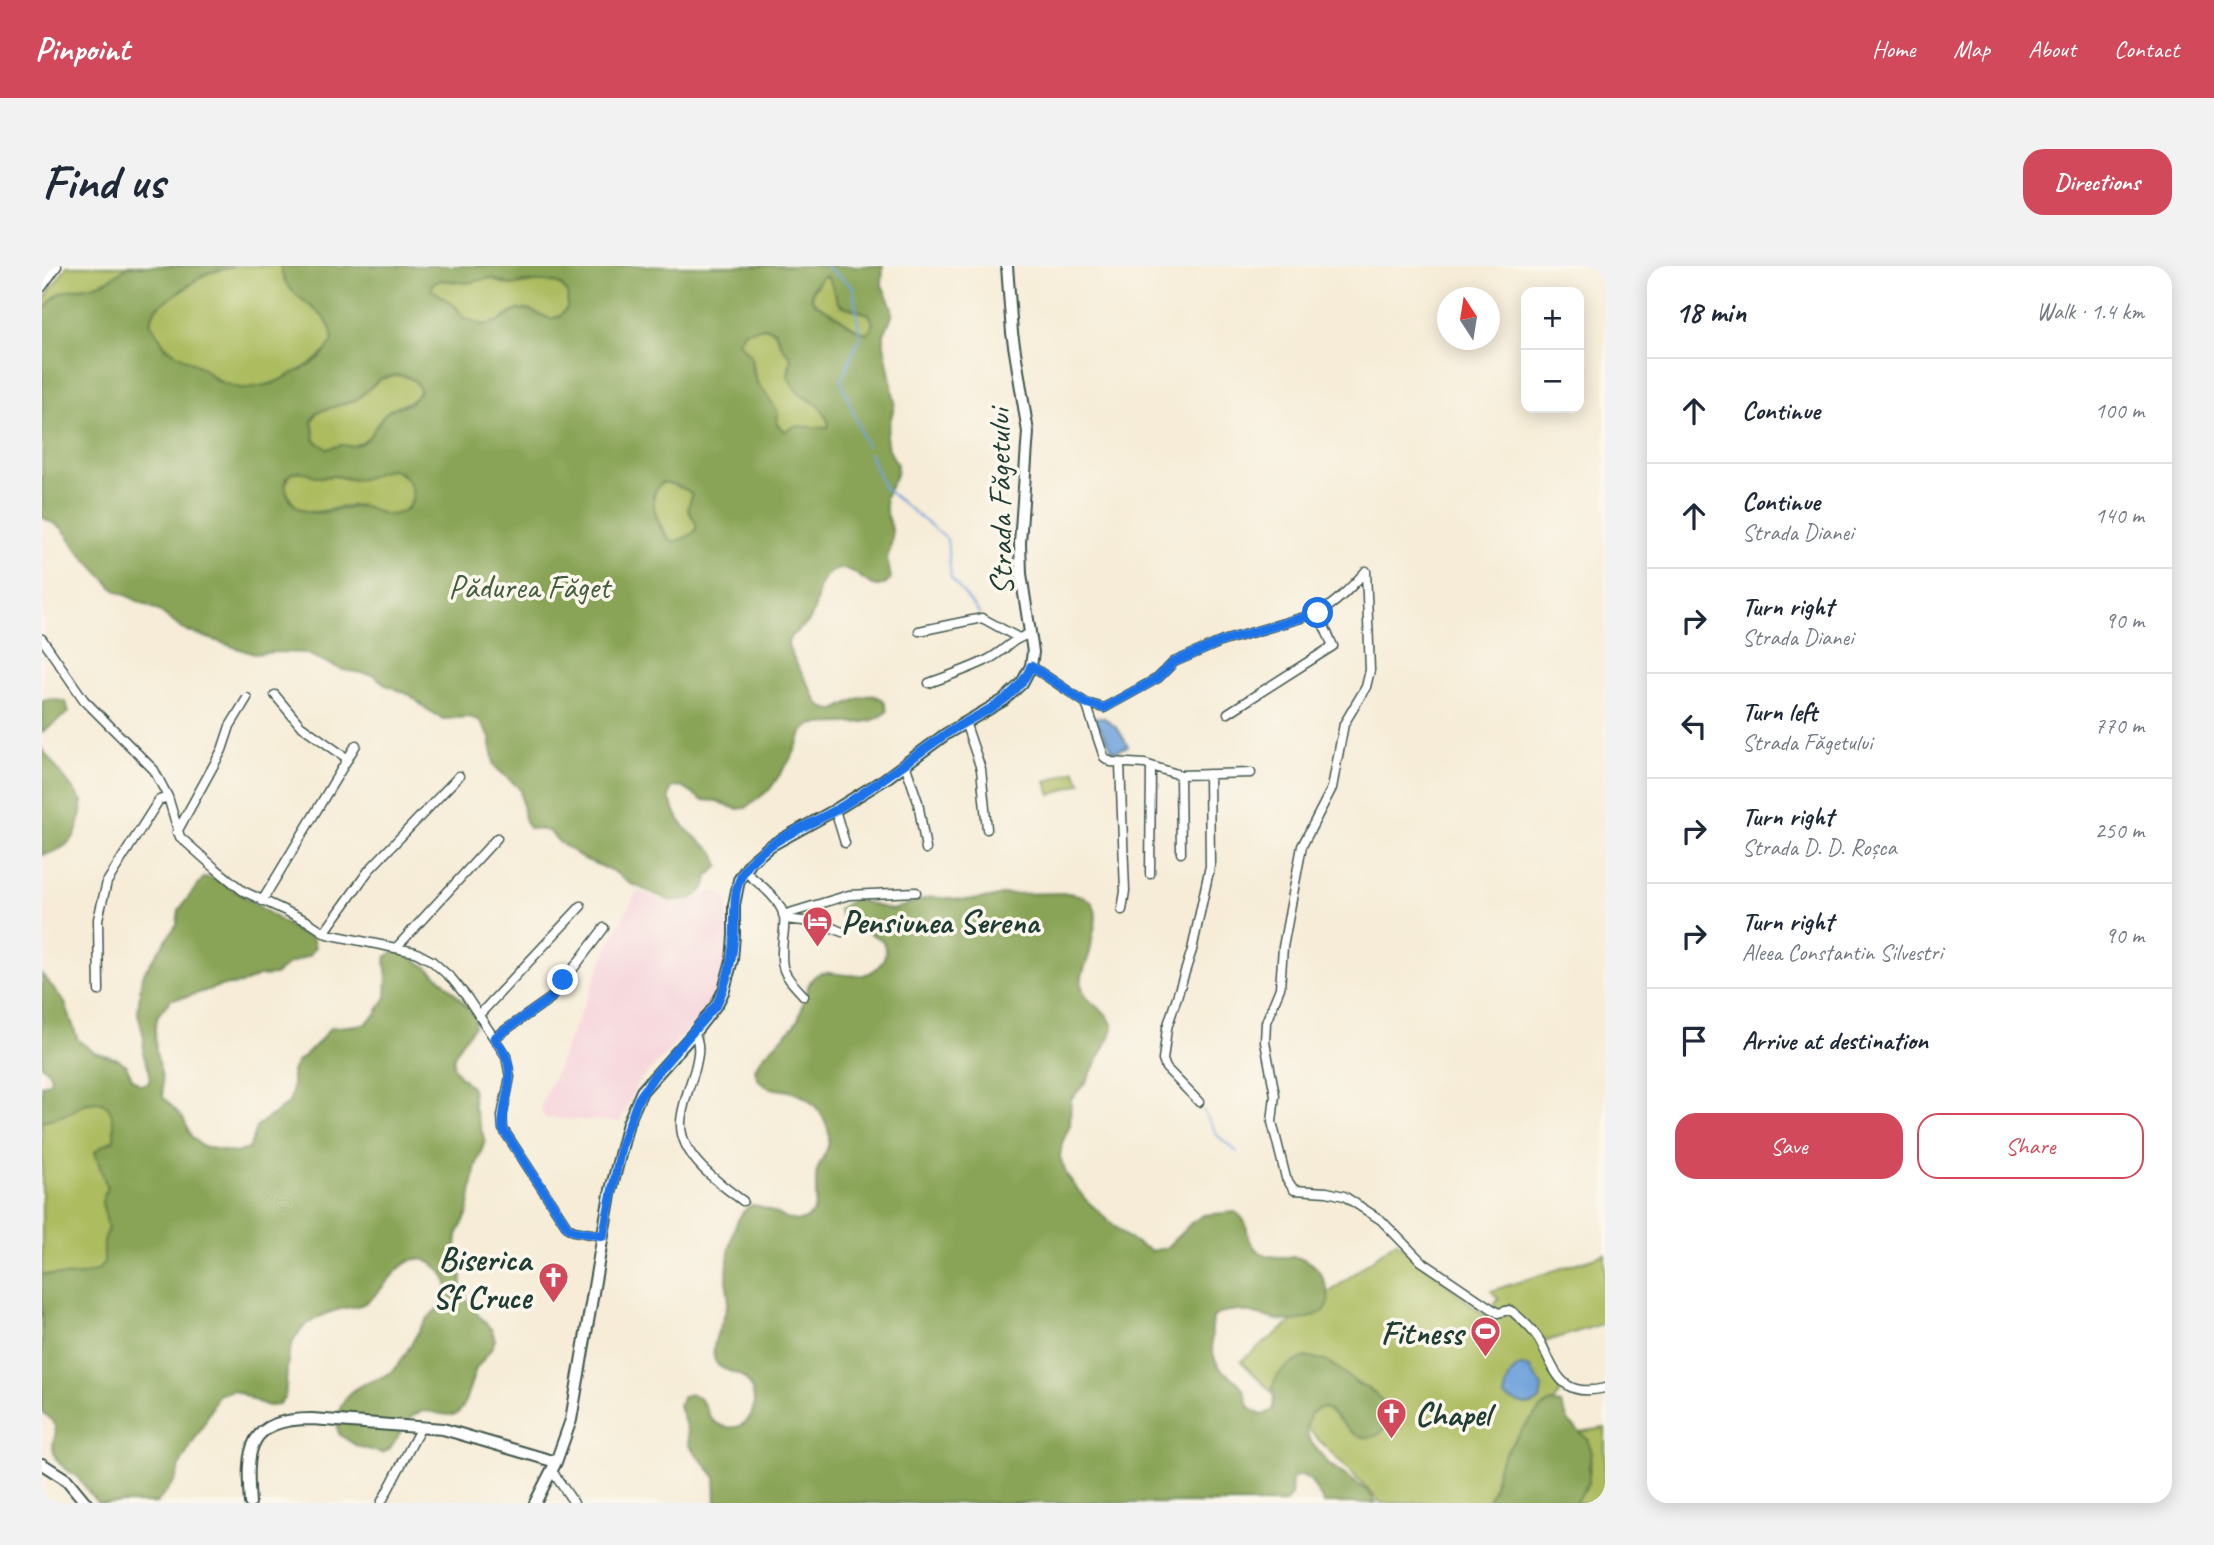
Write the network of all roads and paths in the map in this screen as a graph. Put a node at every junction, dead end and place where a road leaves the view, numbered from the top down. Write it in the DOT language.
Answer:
graph roads {
  1 [pos="57,266"];
  2 [pos="1007,266"];
  3 [pos="42,287"];
  4 [pos="1318,613"];
  5 [pos="919,631"];
  6 [pos="1030,634"];
  7 [pos="1017,637"];
  8 [pos="42,639"];
  9 [pos="1031,666"];
  10 [pos="929,683"];
  11 [pos="275,695"];
  12 [pos="247,698"];
  13 [pos="1086,703"];
  14 [pos="1228,713"];
  15 [pos="965,722"];
  16 [pos="356,745"];
  17 [pos="348,759"];
  18 [pos="905,764"];
  19 [pos="1120,764"];
  20 [pos="1151,767"];
  21 [pos="1251,773"];
  22 [pos="1209,774"];
  23 [pos="1180,775"];
  24 [pos="458,776"];
  25 [pos="168,797"];
  26 [pos="835,810"];
  27 [pos="987,829"];
  28 [pos="177,832"];
  29 [pos="497,838"];
  30 [pos="845,843"];
  31 [pos="926,849"];
  32 [pos="1181,853"];
  33 [pos="744,872"];
  34 [pos="1150,874"];
  35 [pos="916,892"];
  36 [pos="262,901"];
  37 [pos="581,906"];
  38 [pos="1122,910"];
  39 [pos="784,917"];
  40 [pos="604,928"];
  41 [pos="842,932"];
  42 [pos="324,933"];
  43 [pos="397,948"];
  44 [pos="99,991"];
  45 [pos="804,996"];
  46 [pos="479,1015"];
  47 [pos="694,1032"];
  48 [pos="494,1038"];
  49 [pos="1199,1102"];
  50 [pos="743,1201"];
  51 [pos="603,1236"];
  52 [pos="1605,1388"];
  53 [pos="421,1427"];
  54 [pos="42,1464"];
  55 [pos="554,1467"];
  56 [pos="86,1503"];
  57 [pos="250,1503"];
  58 [pos="381,1503"];
  59 [pos="535,1503"];
  60 [pos="574,1503"];
  1 -- 3 [label="street"];
  2 -- 6 [label="main road, Strada Făgetului"];
  4 -- 13 [label="street"];
  4 -- 14 [label="street"];
  4 -- 52 [label="street"];
  5 -- 7 [label="street"];
  6 -- 7 [label="street"];
  6 -- 9 [label="main road, Strada Făgetului"];
  7 -- 10 [label="street"];
  8 -- 25 [label="street"];
  9 -- 13 [label="street"];
  9 -- 15 [label="main road"];
  11 -- 17 [label="street"];
  12 -- 28 [label="street"];
  13 -- 19 [label="street"];
  15 -- 18 [label="main road"];
  15 -- 27 [label="street"];
  16 -- 17 [label="street"];
  17 -- 36 [label="street"];
  18 -- 26 [label="main road"];
  18 -- 31 [label="street"];
  19 -- 20 [label="street"];
  19 -- 38 [label="street"];
  20 -- 23 [label="street"];
  20 -- 34 [label="street"];
  21 -- 22 [label="street"];
  22 -- 23 [label="street"];
  22 -- 49 [label="street"];
  23 -- 32 [label="street"];
  24 -- 42 [label="street"];
  25 -- 28 [label="street"];
  25 -- 44 [label="street"];
  26 -- 30 [label="street"];
  26 -- 33 [label="main road"];
  28 -- 36 [label="street"];
  29 -- 43 [label="street"];
  33 -- 39 [label="street"];
  33 -- 47 [label="main road"];
  35 -- 39 [label="street"];
  36 -- 42 [label="street"];
  37 -- 46 [label="street"];
  39 -- 41 [label="street"];
  39 -- 45 [label="street"];
  40 -- 48 [label="street"];
  42 -- 43 [label="street"];
  43 -- 46 [label="street"];
  46 -- 48 [label="street"];
  47 -- 50 [label="street"];
  47 -- 51 [label="main road"];
  48 -- 51 [label="street"];
  51 -- 55 [label="main road"];
  53 -- 55 [label="main road"];
  53 -- 57 [label="main road"];
  53 -- 58 [label="street"];
  54 -- 56 [label="main road"];
  55 -- 59 [label="main road"];
  55 -- 60 [label="street"];
}
